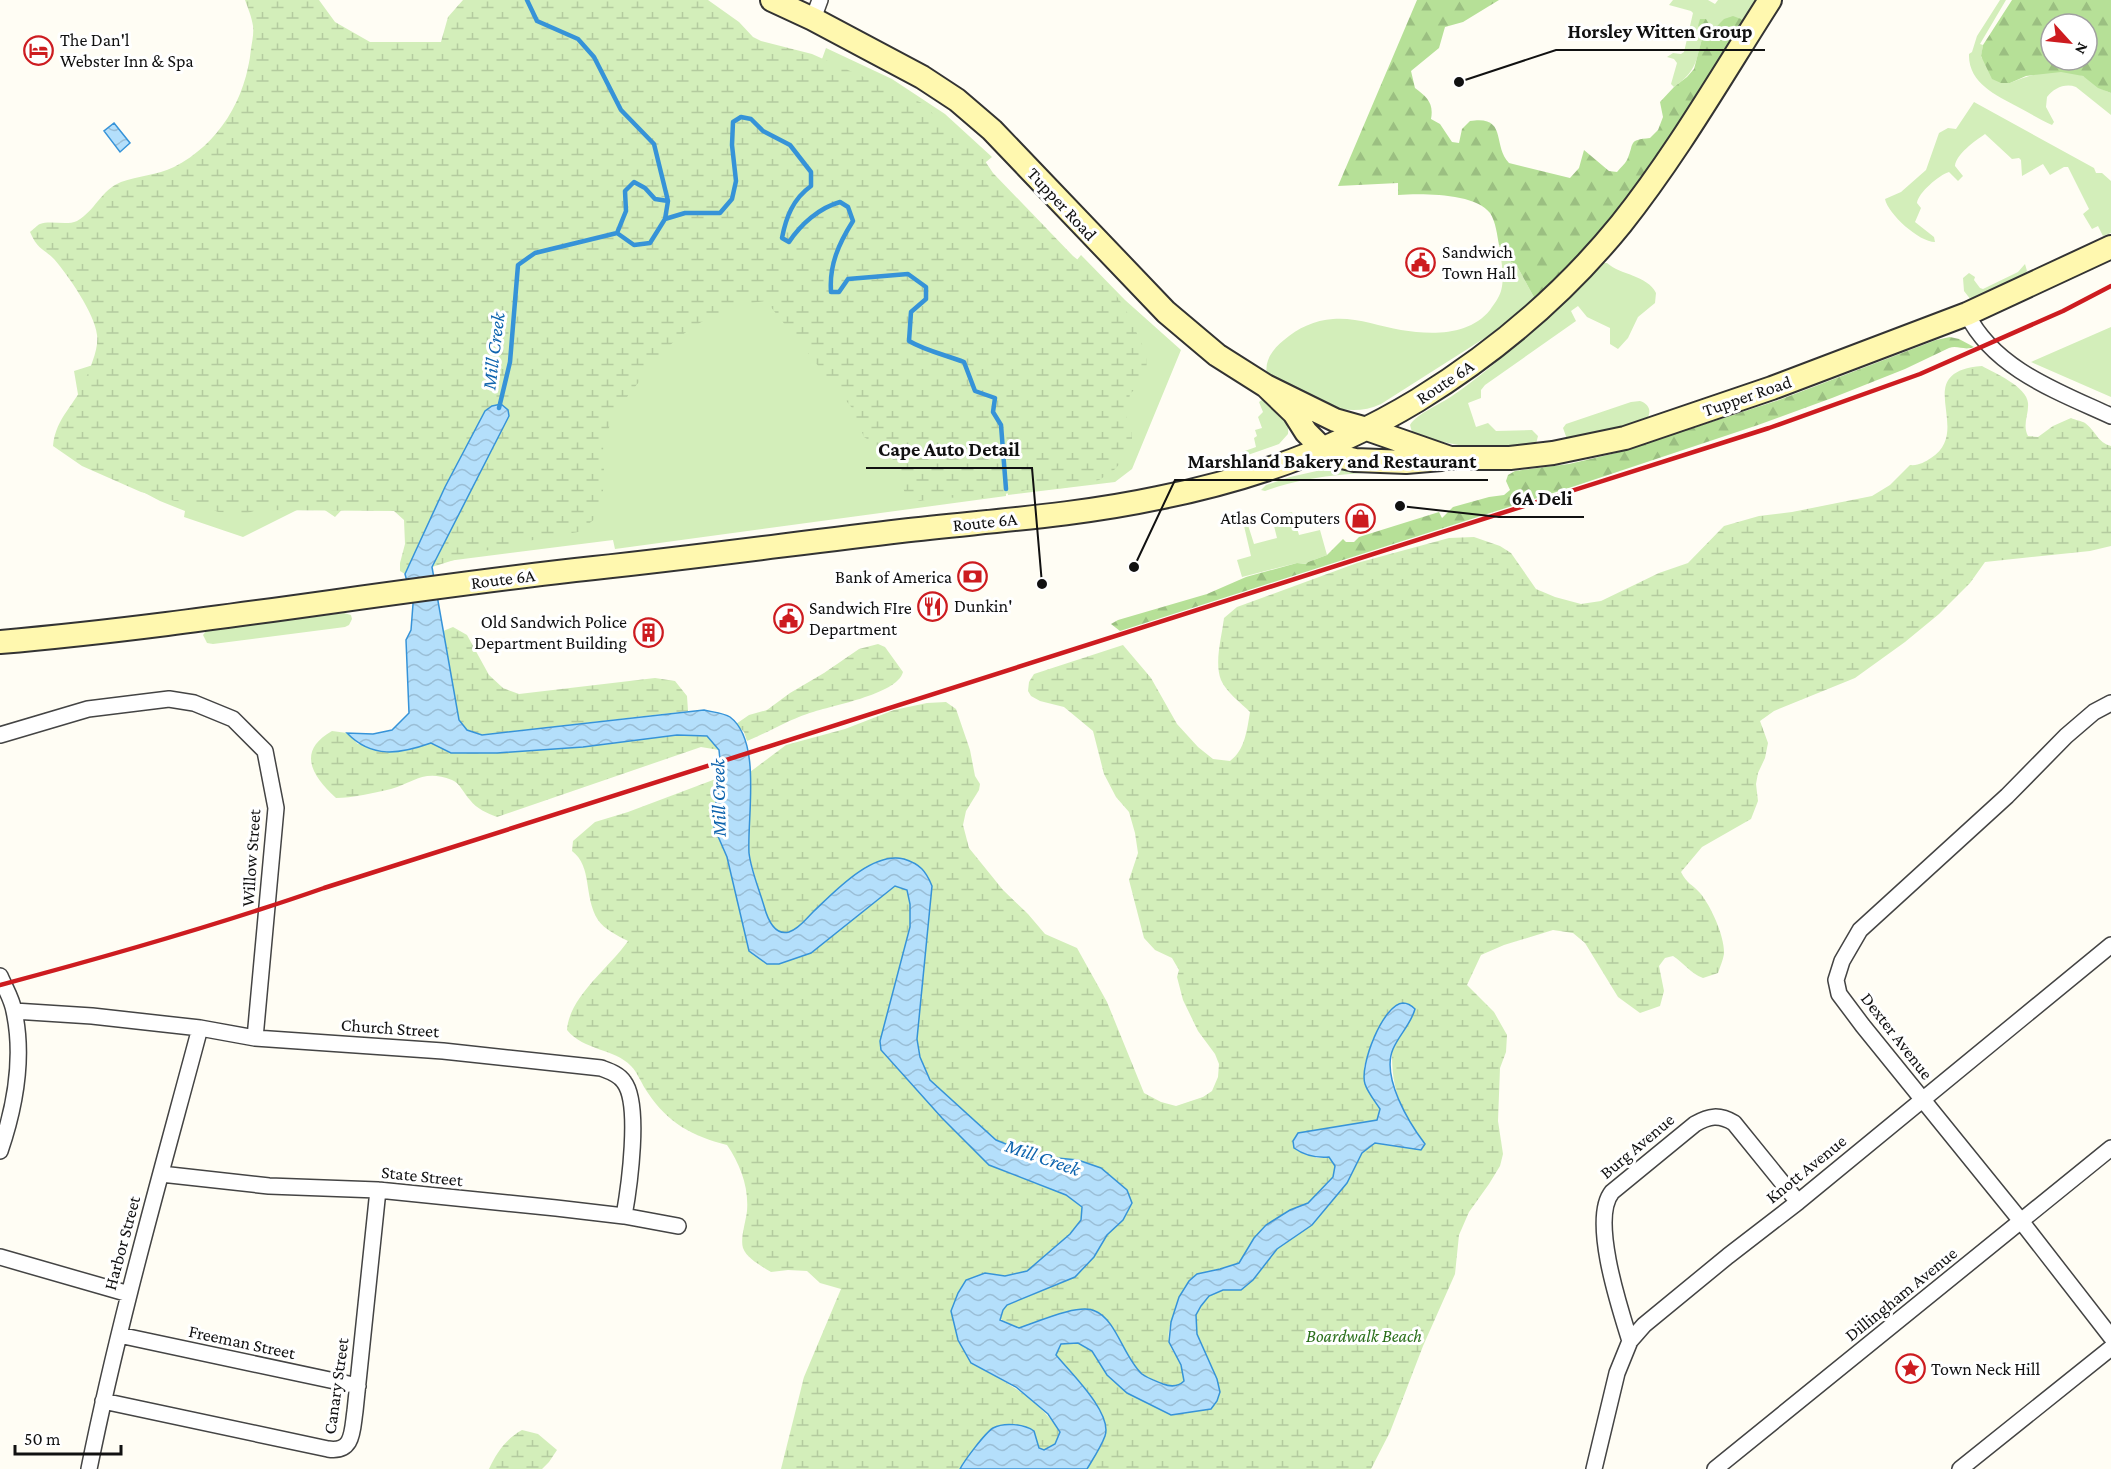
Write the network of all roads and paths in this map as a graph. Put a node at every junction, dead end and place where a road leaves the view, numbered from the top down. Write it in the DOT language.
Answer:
graph roads {
  1 [pos="772,0"];
  2 [pos="1770,0"];
  3 [pos="817,10"];
  4 [pos="2111,247"];
  5 [pos="1967,315"];
  6 [pos="1266,386"];
  7 [pos="2111,416"];
  8 [pos="1367,429"];
  9 [pos="1322,448"];
  10 [pos="1450,458"];
  11 [pos="0,642"];
  12 [pos="2111,703"];
  13 [pos="0,735"];
  14 [pos="2111,945"];
  15 [pos="0,976"];
  16 [pos="14,1011"];
  17 [pos="200,1028"];
  18 [pos="255,1038"];
  19 [pos="1922,1100"];
  20 [pos="2111,1148"];
  21 [pos="0,1151"];
  22 [pos="161,1174"];
  23 [pos="378,1190"];
  24 [pos="1798,1202"];
  25 [pos="624,1216"];
  26 [pos="2021,1221"];
  27 [pos="678,1226"];
  28 [pos="0,1257"];
  29 [pos="129,1294"];
  30 [pos="119,1335"];
  31 [pos="2111,1337"];
  32 [pos="1630,1341"];
  33 [pos="2111,1348"];
  34 [pos="358,1386"];
  35 [pos="103,1401"];
  36 [pos="89,1469"];
  37 [pos="1594,1469"];
  38 [pos="1715,1469"];
  39 [pos="1960,1469"];
  1 -- 3 [label="main road, Tupper Road"];
  2 -- 8 [label="main road, Route 6A"];
  3 -- 6 [label="main road, Tupper Road"];
  4 -- 5 [label="main road, Tupper Road"];
  5 -- 7 [label="street"];
  5 -- 10 [label="main road, Tupper Road"];
  6 -- 8 [label="main road, Tupper Road"];
  6 -- 9 [label="main road, Tupper Road"];
  8 -- 9 [label="main road, Route 6A"];
  8 -- 10 [label="main road, Tupper Road"];
  9 -- 10 [label="main road"];
  9 -- 11 [label="main road, Route 6A"];
  12 -- 19 [label="street, Dexter Avenue"];
  13 -- 18 [label="street, Willow Street"];
  14 -- 19 [label="street, Knott Avenue"];
  15 -- 16 [label="street"];
  16 -- 17 [label="street, Church Street"];
  16 -- 21 [label="street"];
  17 -- 18 [label="street, Church Street"];
  17 -- 22 [label="street, Harbor Street"];
  18 -- 25 [label="street, Church Street"];
  19 -- 24 [label="street, Knott Avenue"];
  19 -- 26 [label="street, Dexter Avenue"];
  20 -- 26 [label="street, Dillingham Avenue"];
  22 -- 23 [label="street, State Street"];
  22 -- 29 [label="street, Harbor Street"];
  23 -- 25 [label="street, State Street"];
  23 -- 34 [label="street, Canary Street"];
  24 -- 32 [label="street, Knott Avenue"];
  24 -- 32 [label="street, Burg Avenue"];
  25 -- 27 [label="street, State Street"];
  26 -- 31 [label="street, Dexter Avenue"];
  26 -- 38 [label="street, Dillingham Avenue"];
  28 -- 29 [label="street"];
  29 -- 30 [label="street, Harbor Street"];
  30 -- 34 [label="street, Freeman Street"];
  30 -- 35 [label="street, Harbor Street"];
  32 -- 37 [label="street, Knott Avenue"];
  33 -- 39 [label="street"];
  34 -- 35 [label="street, Canary Street"];
  35 -- 36 [label="street, Harbor Street"];
}
